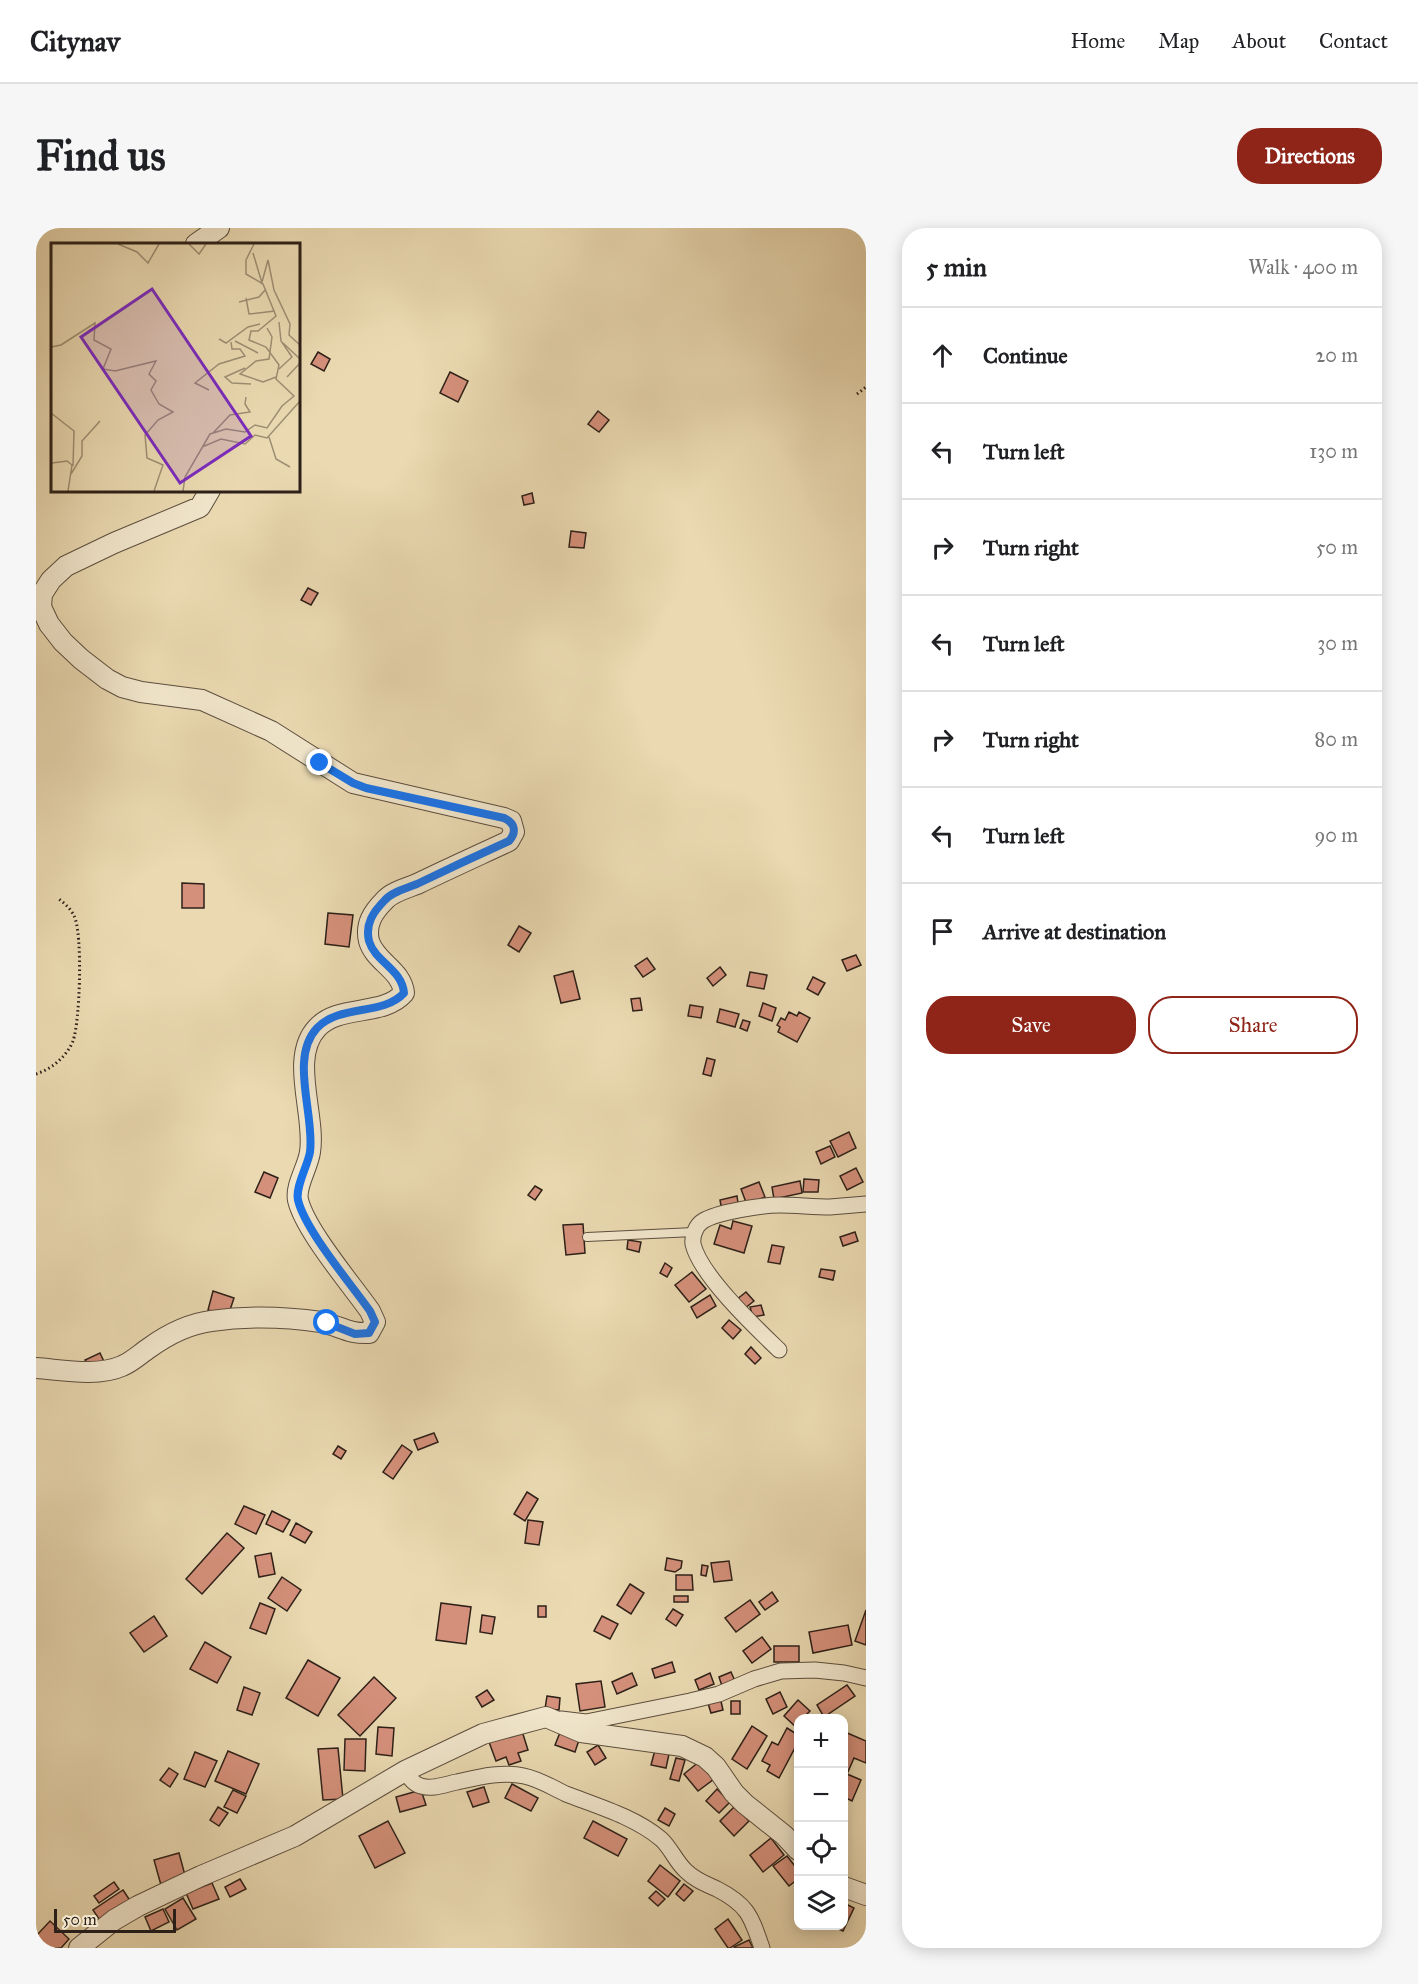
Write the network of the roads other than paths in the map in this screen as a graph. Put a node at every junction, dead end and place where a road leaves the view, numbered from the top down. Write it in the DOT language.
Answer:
graph roads {
  1 [pos="219,228"];
  2 [pos="197,243"];
  3 [pos="209,492"];
  4 [pos="866,1203"];
  5 [pos="694,1232"];
  6 [pos="587,1237"];
  7 [pos="779,1350"];
  8 [pos="36,1368"];
  9 [pos="866,1677"];
  10 [pos="546,1717"];
  11 [pos="405,1771"];
  12 [pos="794,1846"];
  13 [pos="848,1889"];
  14 [pos="866,1895"];
  15 [pos="79,1948"];
  16 [pos="762,1948"];
  1 -- 2 [label="street"];
  3 -- 8 [label="street"];
  4 -- 5 [label="street"];
  5 -- 6 [label="lane"];
  5 -- 7 [label="street"];
  9 -- 10 [label="street"];
  10 -- 11 [label="street"];
  10 -- 12 [label="street"];
  11 -- 15 [label="street"];
  11 -- 16 [label="street"];
  13 -- 14 [label="street"];
}
